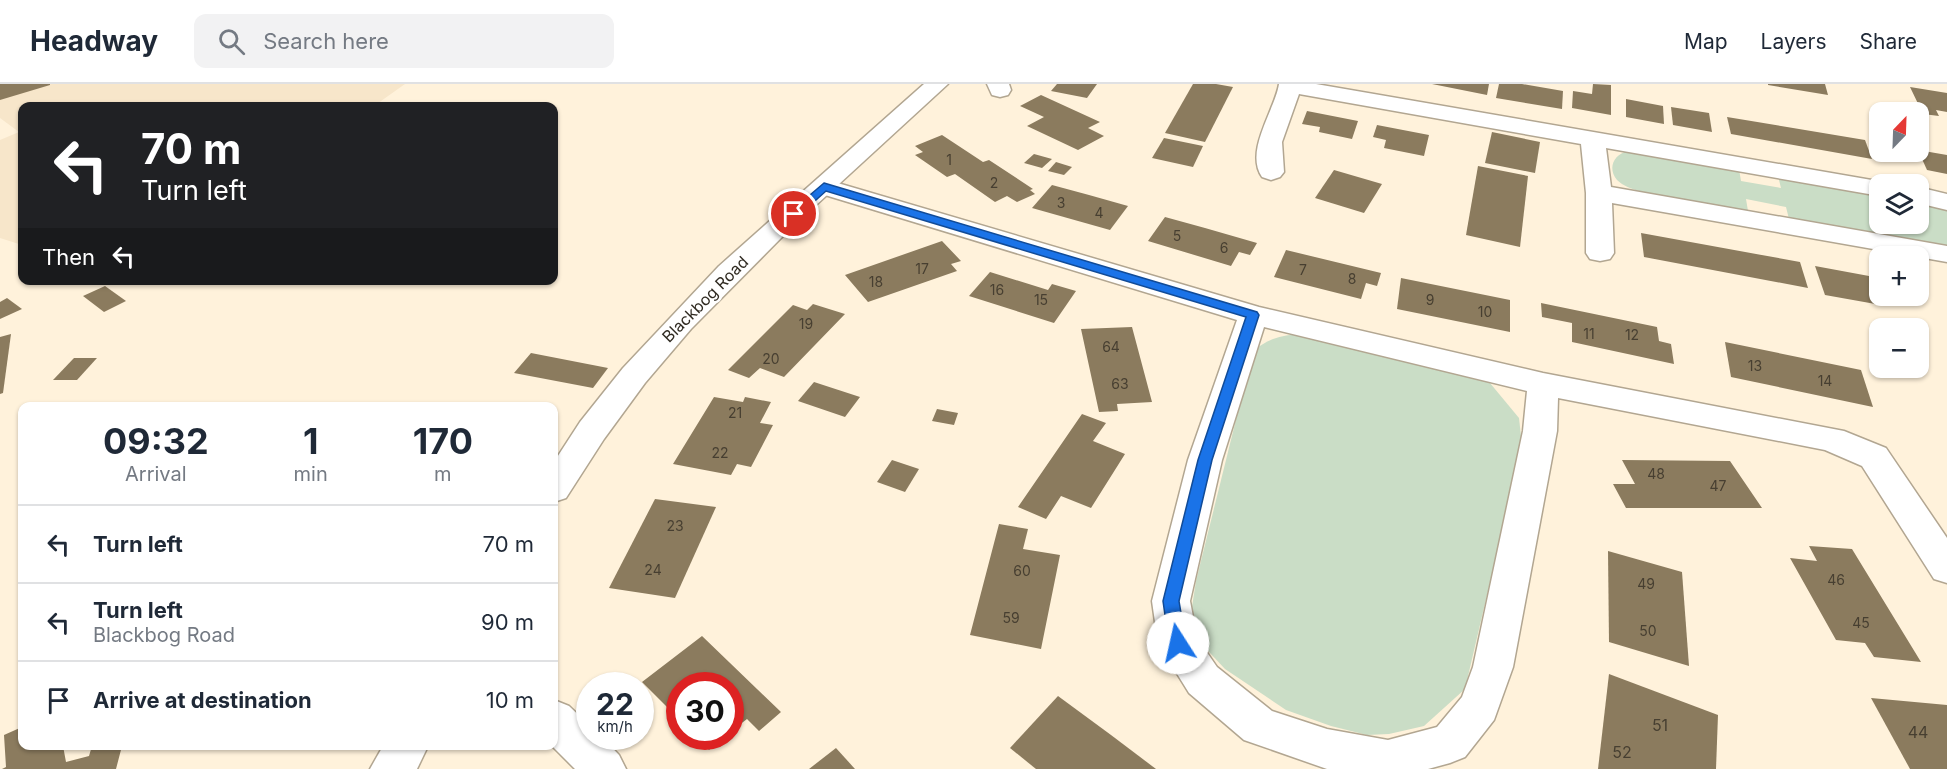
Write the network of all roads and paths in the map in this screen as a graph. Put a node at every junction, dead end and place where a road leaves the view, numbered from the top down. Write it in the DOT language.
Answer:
graph roads {
  1 [pos="938,84"];
  2 [pos="1290,84"];
  3 [pos="1593,139"];
  4 [pos="1271,172"];
  5 [pos="1869,186"];
  6 [pos="824,187"];
  7 [pos="1599,193"];
  8 [pos="1929,198"];
  9 [pos="1947,202"];
  10 [pos="1600,252"];
  11 [pos="1947,254"];
  12 [pos="1253,315"];
  13 [pos="1544,384"];
  14 [pos="558,483"];
  15 [pos="1947,568"];
  16 [pos="558,723"];
  17 [pos="404,750"];
  18 [pos="392,769"];
  19 [pos="604,769"];
  1 -- 6 [label="street, Blackbog Road"];
  2 -- 3 [label="street"];
  2 -- 4 [label="street"];
  3 -- 5 [label="street"];
  3 -- 7 [label="street"];
  6 -- 12 [label="street"];
  6 -- 14 [label="street, Blackbog Road"];
  7 -- 10 [label="street"];
  7 -- 11 [label="street"];
  8 -- 9 [label="street"];
  12 -- 13 [label="street"];
  12 -- 13 [label="street"];
  13 -- 15 [label="street"];
  16 -- 19 [label="street"];
  17 -- 18 [label="street"];
}
